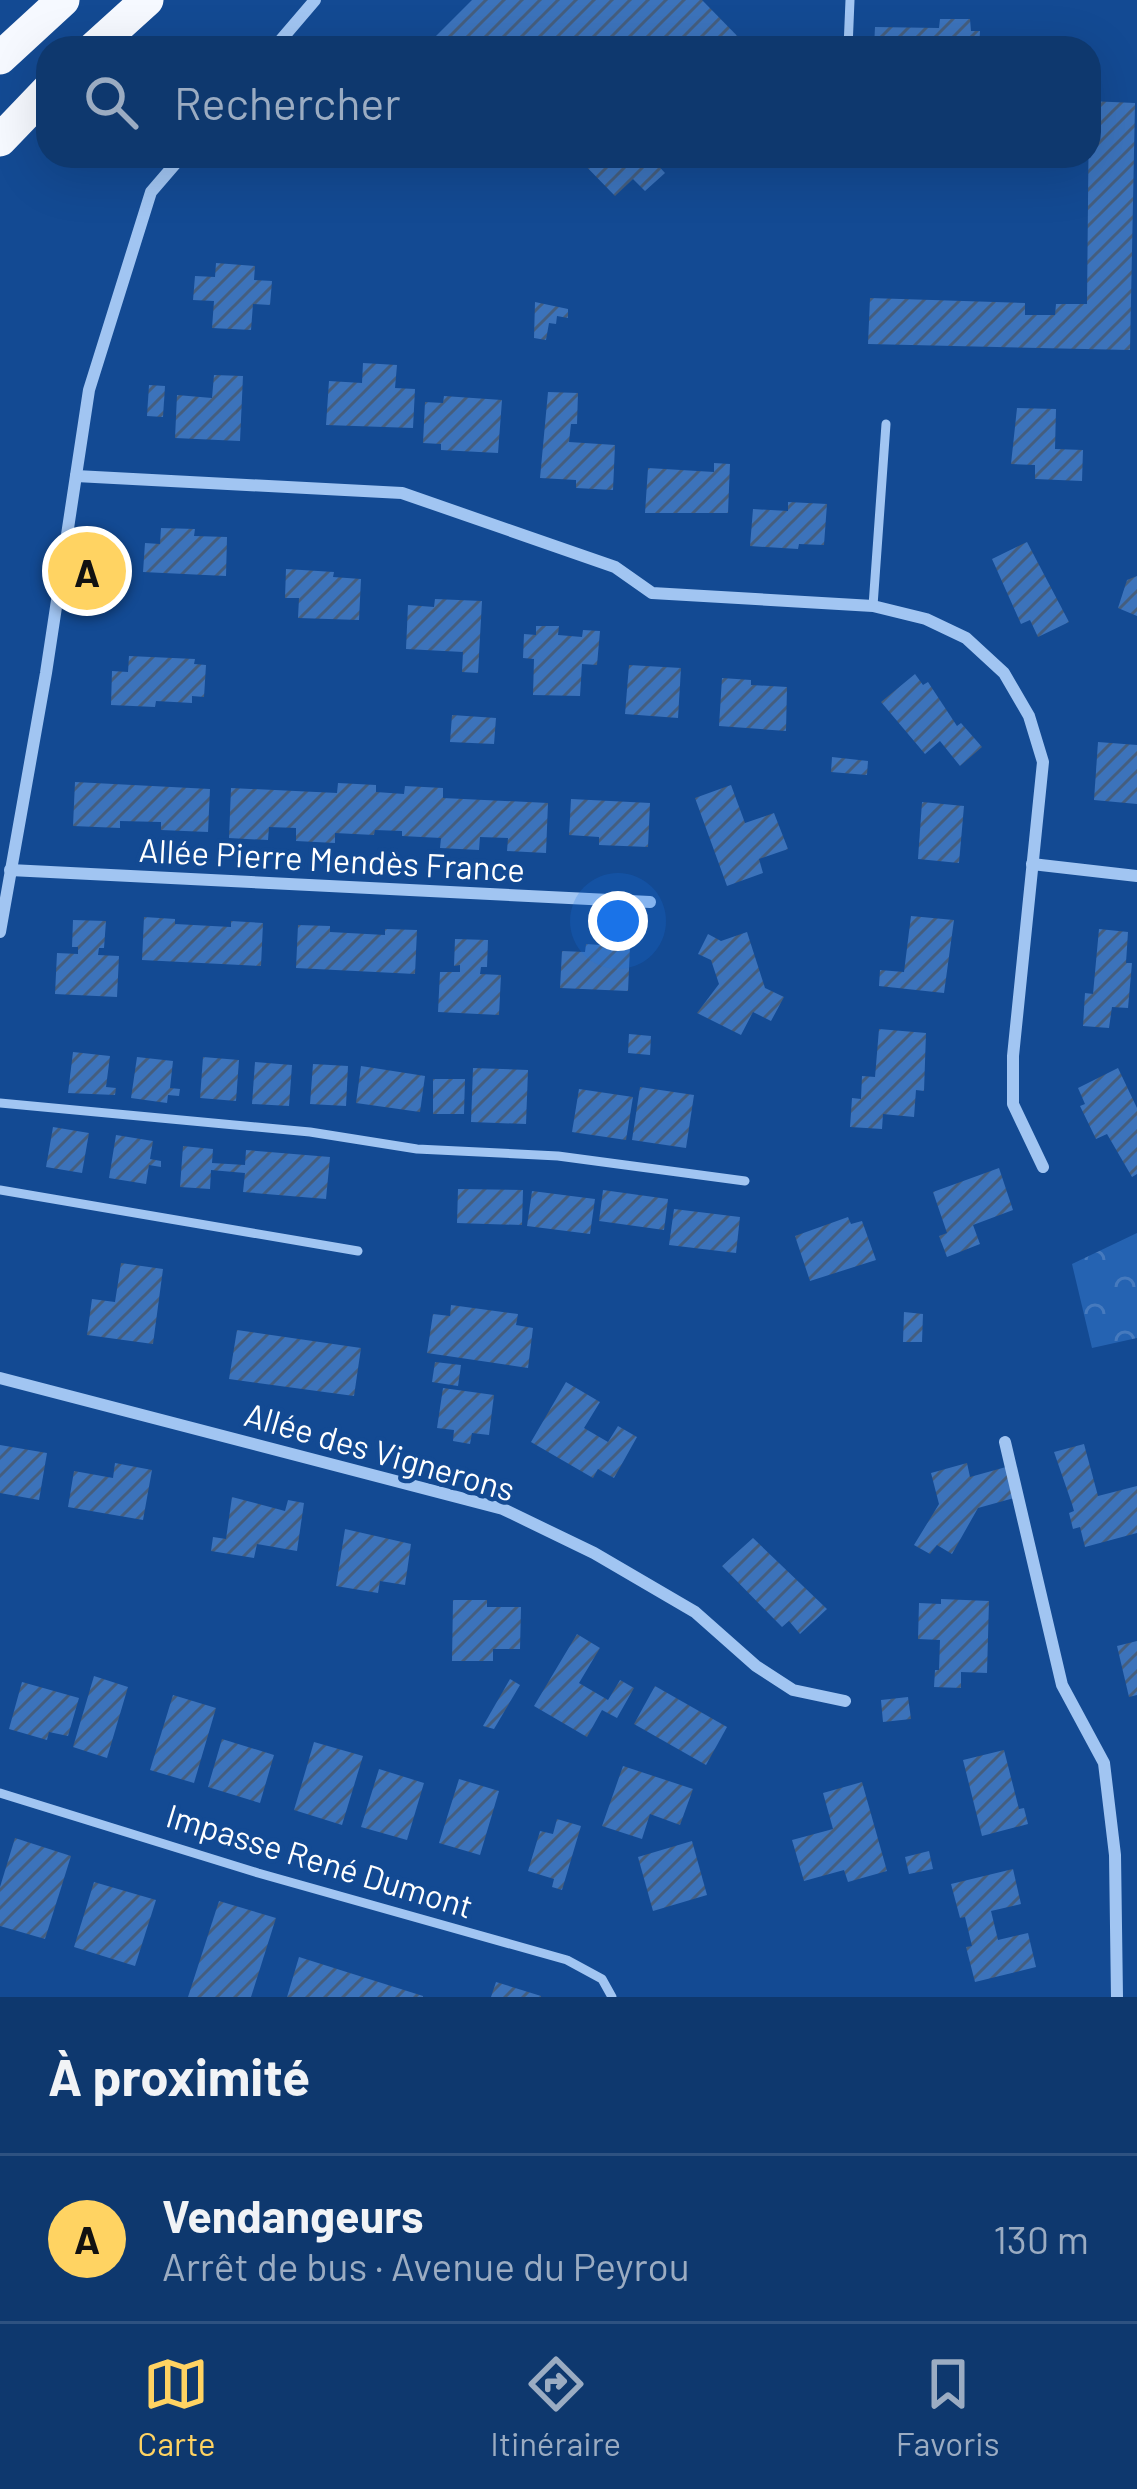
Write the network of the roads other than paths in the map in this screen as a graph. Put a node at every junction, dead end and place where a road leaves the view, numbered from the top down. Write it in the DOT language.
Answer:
graph roads {
  1 [pos="63,0"];
  2 [pos="147,0"];
  3 [pos="315,0"];
  4 [pos="850,0"];
  5 [pos="107,36"];
  6 [pos="284,36"];
  7 [pos="848,36"];
  8 [pos="0,58"];
  9 [pos="36,102"];
  10 [pos="0,140"];
  11 [pos="172,168"];
  12 [pos="886,424"];
  13 [pos="76,476"];
  14 [pos="873,606"];
  15 [pos="1032,864"];
  16 [pos="10,870"];
  17 [pos="1137,876"];
  18 [pos="650,902"];
  19 [pos="0,932"];
  20 [pos="0,1103"];
  21 [pos="1043,1167"];
  22 [pos="745,1181"];
  23 [pos="0,1190"];
  24 [pos="358,1251"];
  25 [pos="0,1378"];
  26 [pos="1005,1442"];
  27 [pos="845,1701"];
  28 [pos="0,1793"];
  29 [pos="612,1997"];
  30 [pos="1117,1997"];
  1 -- 8 [label="highway"];
  2 -- 5 [label="highway"];
  3 -- 6 [label="street"];
  4 -- 7 [label="lane"];
  9 -- 10 [label="highway"];
  11 -- 13 [label="street"];
  12 -- 14 [label="lane"];
  13 -- 14 [label="street"];
  13 -- 16 [label="street"];
  14 -- 15 [label="street"];
  15 -- 17 [label="street"];
  15 -- 21 [label="street"];
  16 -- 18 [label="street, Allée Pierre Mendès France"];
  16 -- 19 [label="street"];
  20 -- 22 [label="lane"];
  23 -- 24 [label="lane"];
  25 -- 27 [label="street, Allée des Vignerons"];
  26 -- 30 [label="street"];
  28 -- 29 [label="lane, Impasse René Dumont"];
}
